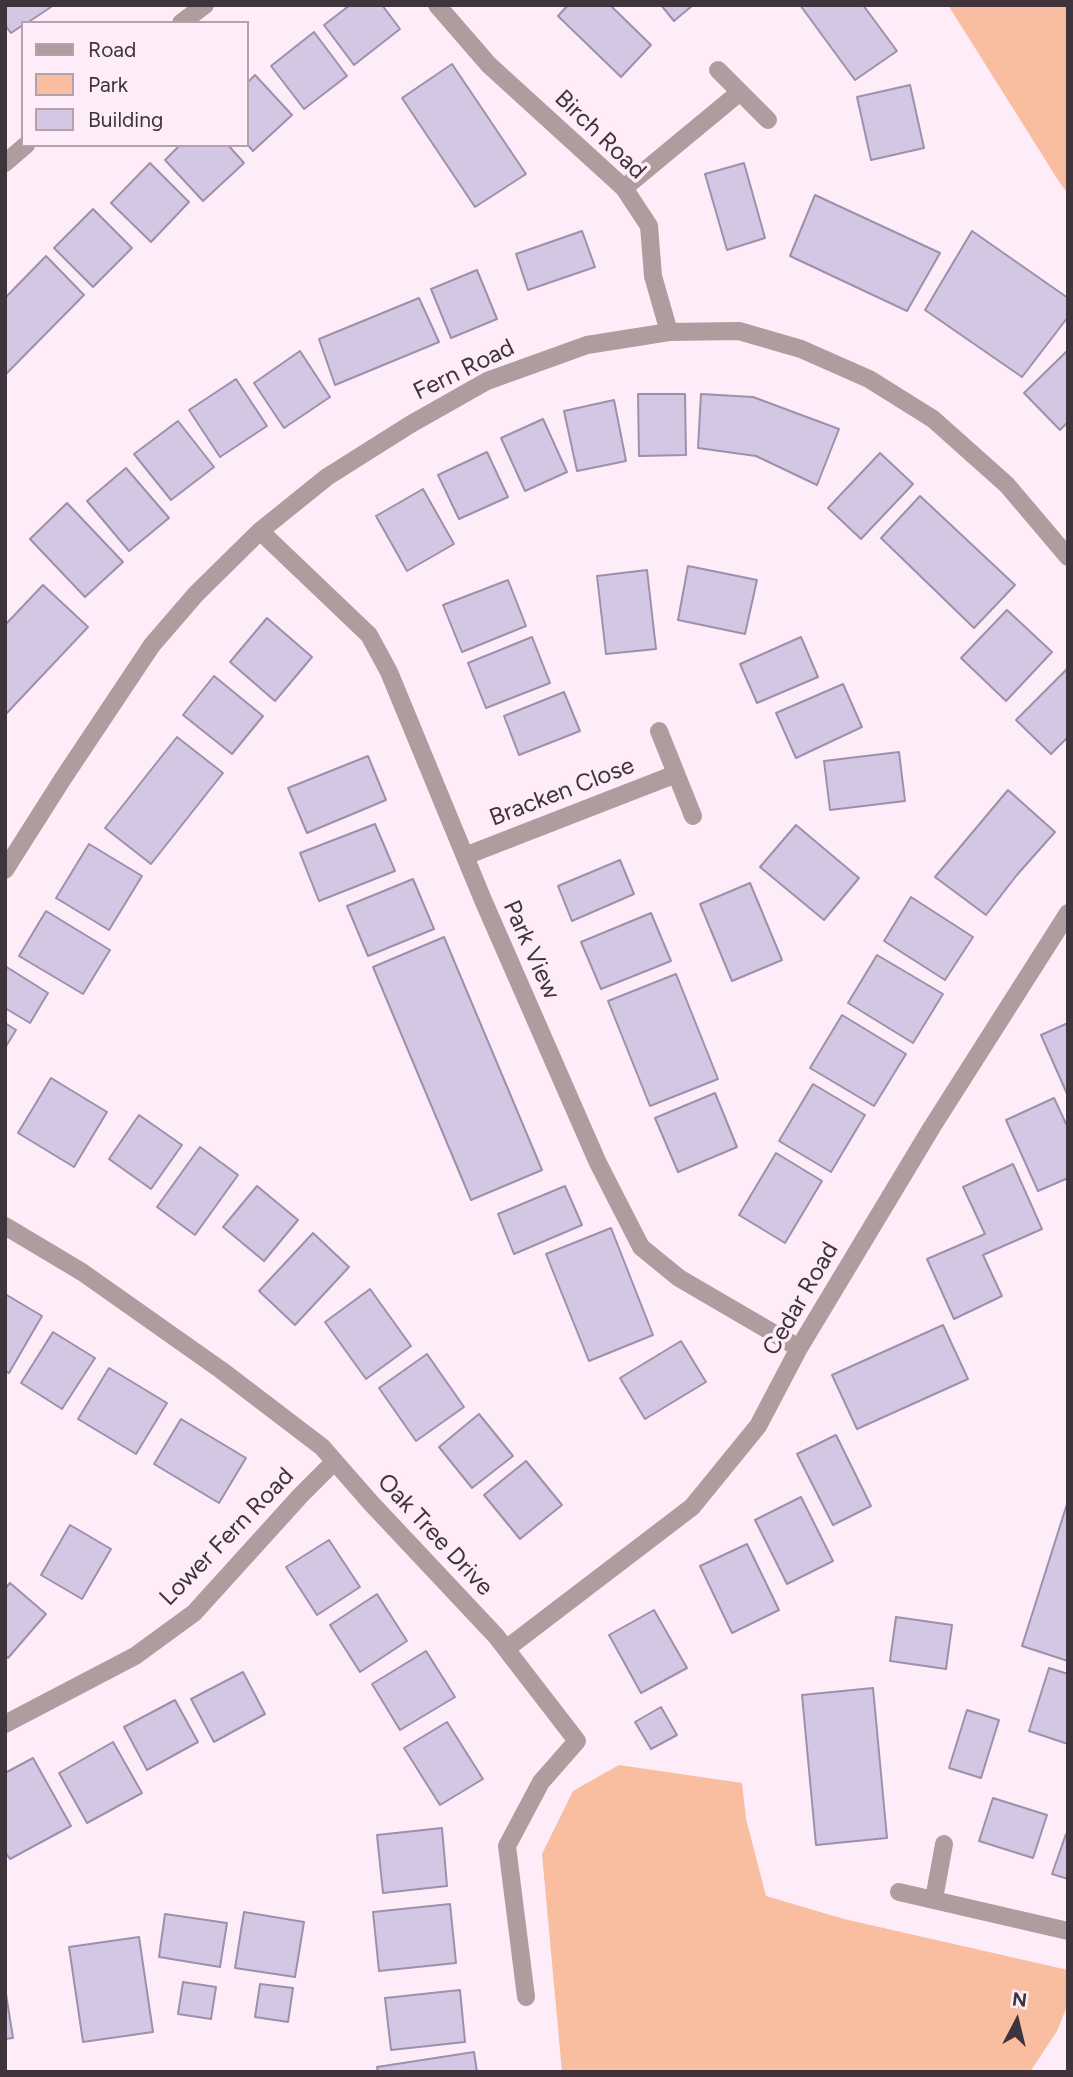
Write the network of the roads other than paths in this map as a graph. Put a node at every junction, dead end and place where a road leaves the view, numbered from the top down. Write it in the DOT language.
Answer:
graph roads {
  1 [pos="205,5"];
  2 [pos="437,5"];
  3 [pos="184,21"];
  4 [pos="718,70"];
  5 [pos="740,92"];
  6 [pos="768,120"];
  7 [pos="24,147"];
  8 [pos="5,163"];
  9 [pos="624,188"];
  10 [pos="669,332"];
  11 [pos="260,531"];
  12 [pos="1068,557"];
  13 [pos="659,731"];
  14 [pos="676,774"];
  15 [pos="692,816"];
  16 [pos="465,856"];
  17 [pos="5,870"];
  18 [pos="1068,913"];
  19 [pos="5,1226"];
  20 [pos="799,1348"];
  21 [pos="334,1462"];
  22 [pos="506,1649"];
  23 [pos="5,1724"];
  24 [pos="944,1844"];
  25 [pos="899,1892"];
  26 [pos="934,1899"];
  27 [pos="1068,1931"];
  28 [pos="526,1997"];
  1 -- 3 [label="street"];
  2 -- 9 [label="street, Birch Road"];
  4 -- 5 [label="street"];
  5 -- 6 [label="street"];
  5 -- 9 [label="street"];
  7 -- 8 [label="street"];
  9 -- 10 [label="street, Birch Road"];
  10 -- 11 [label="street, Fern Road"];
  10 -- 12 [label="street, Fern Road"];
  11 -- 16 [label="street, Park View"];
  11 -- 17 [label="street, Fern Road"];
  13 -- 14 [label="street, Bracken Close"];
  14 -- 15 [label="street, Bracken Close"];
  14 -- 16 [label="street, Bracken Close"];
  16 -- 20 [label="street, Park View"];
  18 -- 20 [label="street, Cedar Road"];
  19 -- 21 [label="street, Oak Tree Drive"];
  20 -- 22 [label="street, Cedar Road"];
  21 -- 22 [label="street, Oak Tree Drive"];
  21 -- 23 [label="street, Lower Fern Road"];
  22 -- 28 [label="street, Oak Tree Drive"];
  24 -- 26 [label="street"];
  25 -- 26 [label="street"];
  26 -- 27 [label="street"];
}
